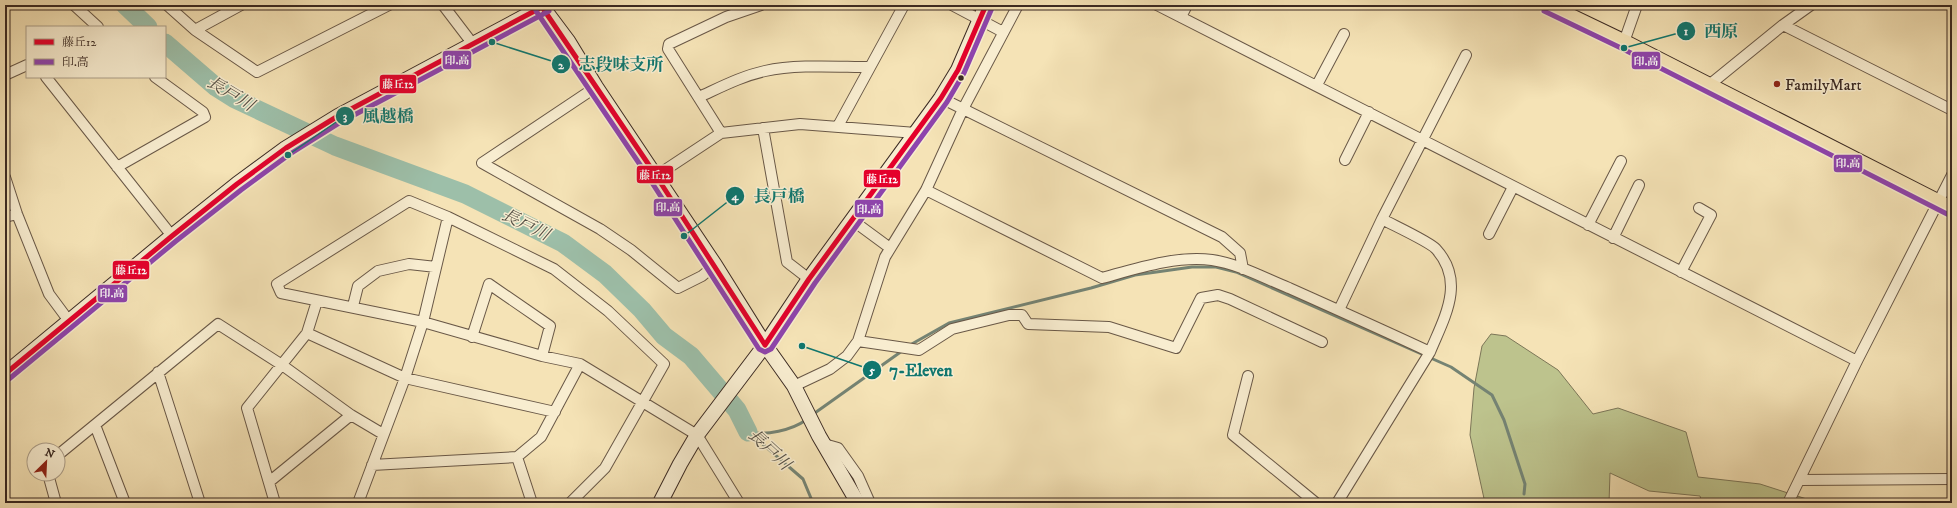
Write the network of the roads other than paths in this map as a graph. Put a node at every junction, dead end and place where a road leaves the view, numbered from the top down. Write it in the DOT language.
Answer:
graph roads {
  1 [pos="74,5"];
  2 [pos="167,5"];
  3 [pos="241,5"];
  4 [pos="389,5"];
  5 [pos="443,5"];
  6 [pos="761,5"];
  7 [pos="904,5"];
  8 [pos="952,5"];
  9 [pos="986,5"];
  10 [pos="1018,5"];
  11 [pos="1157,5"];
  12 [pos="1187,5"];
  13 [pos="1547,5"];
  14 [pos="1637,5"];
  15 [pos="1811,5"];
  16 [pos="543,6"];
  17 [pos="1181,17"];
  18 [pos="981,20"];
  19 [pos="1783,25"];
  20 [pos="97,26"];
  21 [pos="195,30"];
  22 [pos="1003,32"];
  23 [pos="1344,34"];
  24 [pos="1624,42"];
  25 [pos="472,44"];
  26 [pos="1466,55"];
  27 [pos="26,65"];
  28 [pos="870,67"];
  29 [pos="5,75"];
  30 [pos="47,78"];
  31 [pos="155,78"];
  32 [pos="1317,86"];
  33 [pos="1708,86"];
  34 [pos="596,87"];
  35 [pos="699,96"];
  36 [pos="940,98"];
  37 [pos="963,109"];
  38 [pos="1952,110"];
  39 [pos="1368,112"];
  40 [pos="838,126"];
  41 [pos="764,128"];
  42 [pos="721,133"];
  43 [pos="916,133"];
  44 [pos="1423,140"];
  45 [pos="1345,160"];
  46 [pos="1621,161"];
  47 [pos="117,167"];
  48 [pos="1952,175"];
  49 [pos="656,176"];
  50 [pos="5,177"];
  51 [pos="1639,185"];
  52 [pos="1513,187"];
  53 [pos="926,190"];
  54 [pos="1938,202"];
  55 [pos="1699,208"];
  56 [pos="1952,209"];
  57 [pos="17,214"];
  58 [pos="5,217"];
  59 [pos="448,217"];
  60 [pos="1382,219"];
  61 [pos="852,220"];
  62 [pos="1588,225"];
  63 [pos="1489,234"];
  64 [pos="172,236"];
  65 [pos="1613,238"];
  66 [pos="890,248"];
  67 [pos="715,265"];
  68 [pos="436,267"];
  69 [pos="1243,269"];
  70 [pos="1681,272"];
  71 [pos="809,279"];
  72 [pos="317,301"];
  73 [pos="353,306"];
  74 [pos="1339,310"];
  75 [pos="69,322"];
  76 [pos="423,322"];
  77 [pos="307,333"];
  78 [pos="472,337"];
  79 [pos="858,341"];
  80 [pos="1322,342"];
  81 [pos="764,345"];
  82 [pos="542,356"];
  83 [pos="1427,356"];
  84 [pos="1857,361"];
  85 [pos="580,364"];
  86 [pos="282,365"];
  87 [pos="158,372"];
  88 [pos="5,374"];
  89 [pos="1248,376"];
  90 [pos="405,378"];
  91 [pos="794,386"];
  92 [pos="642,402"];
  93 [pos="555,412"];
  94 [pos="351,415"];
  95 [pos="95,425"];
  96 [pos="383,434"];
  97 [pos="698,435"];
  98 [pos="824,444"];
  99 [pos="66,449"];
  100 [pos="517,457"];
  101 [pos="372,465"];
  102 [pos="1952,478"];
  103 [pos="1800,480"];
  104 [pos="50,482"];
  105 [pos="269,482"];
  106 [pos="56,503"];
  107 [pos="125,503"];
  108 [pos="200,503"];
  109 [pos="275,503"];
  110 [pos="358,503"];
  111 [pos="532,503"];
  112 [pos="570,503"];
  113 [pos="660,503"];
  114 [pos="738,503"];
  115 [pos="858,503"];
  116 [pos="870,503"];
  117 [pos="1316,503"];
  118 [pos="1337,503"];
  119 [pos="1788,503"];
  1 -- 20 [label="street"];
  2 -- 21 [label="street"];
  3 -- 21 [label="street"];
  4 -- 21 [label="street"];
  5 -- 25 [label="street"];
  6 -- 35 [label="street"];
  7 -- 28 [label="street"];
  8 -- 18 [label="street"];
  9 -- 18 [label="street"];
  10 -- 22 [label="street"];
  11 -- 17 [label="street"];
  12 -- 17 [label="street"];
  13 -- 24 [label="main road"];
  14 -- 24 [label="street"];
  15 -- 19 [label="street"];
  16 -- 25 [label="street"];
  16 -- 34 [label="street"];
  17 -- 32 [label="street"];
  18 -- 22 [label="street"];
  18 -- 36 [label="street"];
  19 -- 33 [label="street"];
  19 -- 38 [label="street"];
  22 -- 37 [label="street"];
  23 -- 32 [label="street"];
  24 -- 33 [label="main road"];
  25 -- 64 [label="street"];
  26 -- 44 [label="street"];
  27 -- 29 [label="street"];
  28 -- 35 [label="street"];
  28 -- 40 [label="street"];
  30 -- 47 [label="street"];
  31 -- 47 [label="street"];
  32 -- 39 [label="street"];
  33 -- 54 [label="main road"];
  34 -- 49 [label="street"];
  34 -- 67 [label="street"];
  35 -- 42 [label="street"];
  36 -- 37 [label="street"];
  36 -- 43 [label="street"];
  37 -- 53 [label="street"];
  37 -- 69 [label="street"];
  39 -- 44 [label="street"];
  39 -- 45 [label="street"];
  40 -- 41 [label="street"];
  40 -- 43 [label="street"];
  41 -- 42 [label="street"];
  41 -- 71 [label="street"];
  42 -- 49 [label="street"];
  43 -- 61 [label="street"];
  44 -- 52 [label="street"];
  44 -- 60 [label="street"];
  46 -- 62 [label="street"];
  47 -- 64 [label="street"];
  48 -- 54 [label="street"];
  49 -- 67 [label="street"];
  50 -- 57 [label="street"];
  51 -- 65 [label="street"];
  52 -- 62 [label="street"];
  52 -- 63 [label="street"];
  53 -- 66 [label="street"];
  53 -- 69 [label="street"];
  54 -- 56 [label="main road"];
  54 -- 84 [label="street"];
  55 -- 70 [label="street"];
  57 -- 58 [label="street"];
  57 -- 75 [label="street"];
  59 -- 68 [label="street"];
  59 -- 72 [label="street"];
  59 -- 92 [label="street"];
  60 -- 74 [label="street"];
  60 -- 83 [label="street"];
  61 -- 66 [label="street"];
  61 -- 71 [label="street"];
  62 -- 65 [label="street"];
  64 -- 75 [label="street"];
  65 -- 70 [label="street"];
  66 -- 79 [label="street"];
  67 -- 81 [label="street"];
  68 -- 73 [label="street"];
  68 -- 76 [label="street"];
  69 -- 74 [label="street"];
  70 -- 84 [label="street"];
  71 -- 81 [label="street"];
  72 -- 73 [label="street"];
  72 -- 77 [label="street"];
  73 -- 76 [label="street"];
  74 -- 83 [label="street"];
  75 -- 88 [label="street"];
  76 -- 78 [label="street"];
  76 -- 90 [label="street"];
  77 -- 86 [label="street"];
  77 -- 90 [label="street"];
  78 -- 82 [label="street"];
  78 -- 82 [label="street"];
  79 -- 80 [label="street"];
  79 -- 91 [label="street"];
  81 -- 91 [label="street"];
  81 -- 97 [label="street"];
  82 -- 85 [label="street"];
  83 -- 118 [label="street"];
  84 -- 103 [label="street"];
  85 -- 92 [label="street"];
  85 -- 93 [label="street"];
  86 -- 87 [label="street"];
  86 -- 94 [label="street"];
  86 -- 105 [label="street"];
  87 -- 95 [label="street"];
  87 -- 108 [label="street"];
  89 -- 117 [label="street"];
  90 -- 93 [label="street"];
  90 -- 96 [label="street"];
  91 -- 98 [label="street"];
  92 -- 97 [label="street"];
  92 -- 112 [label="street"];
  93 -- 100 [label="street"];
  94 -- 96 [label="street"];
  94 -- 105 [label="street"];
  95 -- 99 [label="street"];
  95 -- 107 [label="street"];
  96 -- 101 [label="street"];
  97 -- 113 [label="street"];
  97 -- 114 [label="street"];
  98 -- 115 [label="street"];
  98 -- 116 [label="street"];
  100 -- 101 [label="street"];
  100 -- 111 [label="street"];
  101 -- 110 [label="street"];
  102 -- 103 [label="street"];
  103 -- 119 [label="street"];
  104 -- 106 [label="street"];
  105 -- 109 [label="street"];
}
